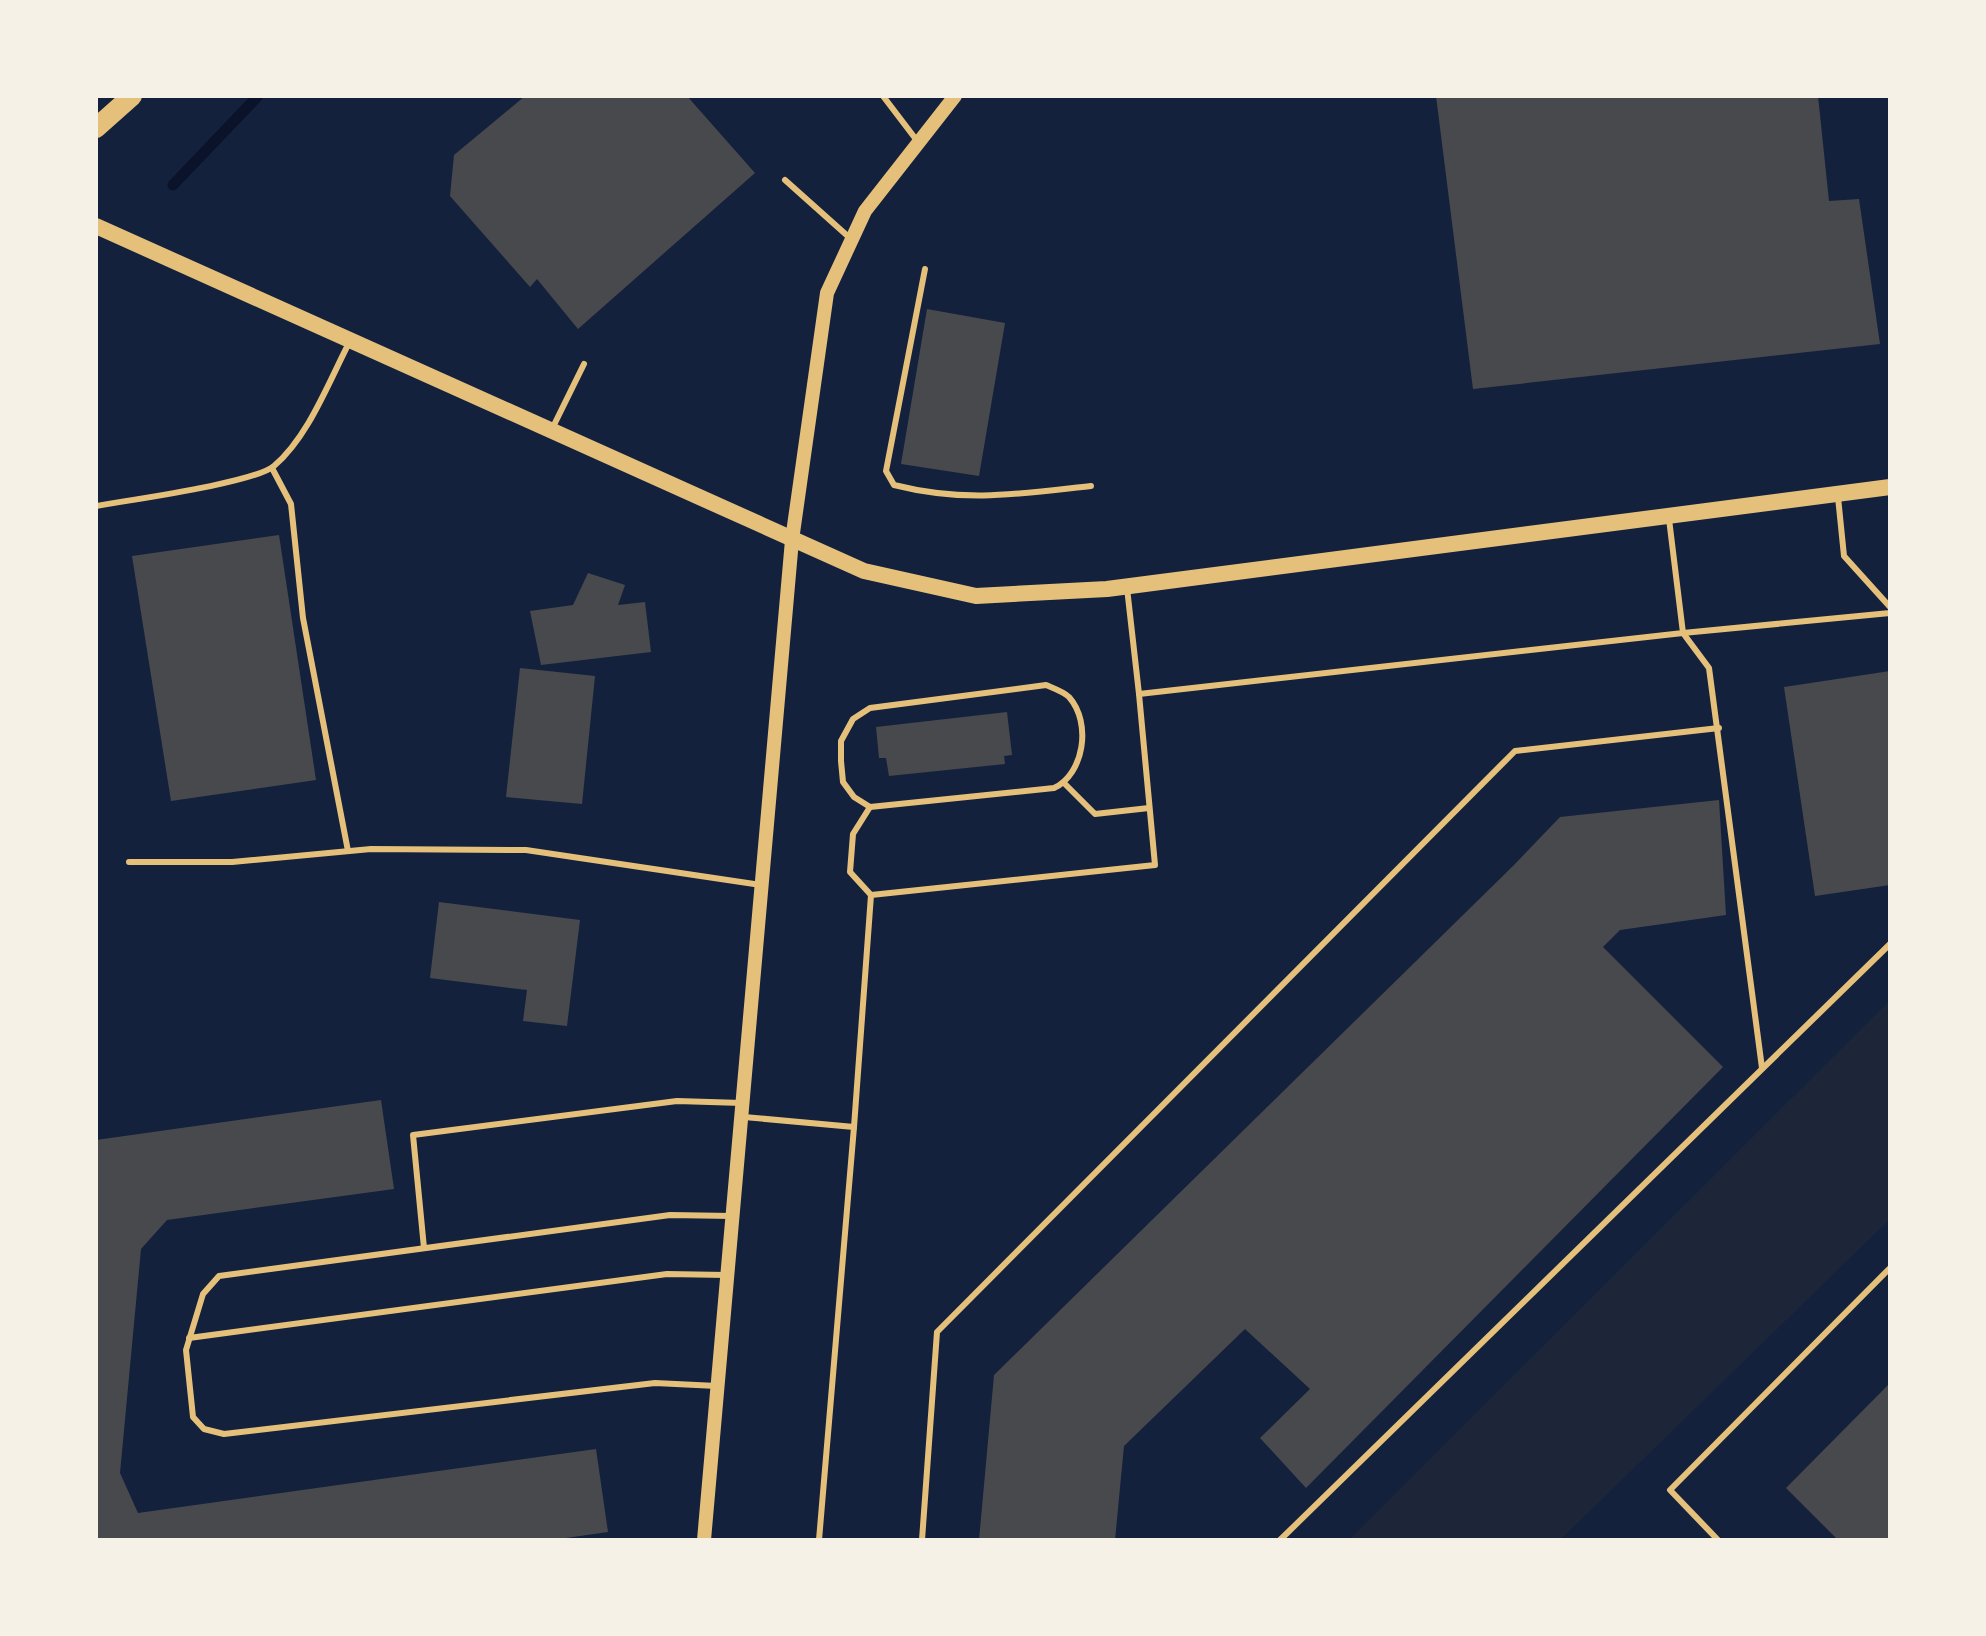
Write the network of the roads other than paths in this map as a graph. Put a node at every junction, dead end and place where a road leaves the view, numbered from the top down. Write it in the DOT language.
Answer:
graph roads {
  1 [pos="132,96"];
  2 [pos="883,96"];
  3 [pos="955,96"];
  4 [pos="96,128"];
  5 [pos="918,142"];
  6 [pos="785,180"];
  7 [pos="96,226"];
  8 [pos="851,240"];
  9 [pos="925,269"];
  10 [pos="350,341"];
  11 [pos="584,364"];
  12 [pos="551,432"];
  13 [pos="272,468"];
  14 [pos="1091,486"];
  15 [pos="1890,487"];
  16 [pos="1838,494"];
  17 [pos="96,506"];
  18 [pos="1669,515"];
  19 [pos="792,540"];
  20 [pos="1127,586"];
  21 [pos="1890,610"];
  22 [pos="1683,633"];
  23 [pos="1139,694"];
  24 [pos="1719,728"];
  25 [pos="1064,783"];
  26 [pos="870,807"];
  27 [pos="1149,808"];
  28 [pos="348,851"];
  29 [pos="129,862"];
  30 [pos="761,885"];
  31 [pos="871,895"];
  32 [pos="1890,944"];
  33 [pos="1762,1068"];
  34 [pos="742,1110"];
  35 [pos="854,1127"];
  36 [pos="732,1216"];
  37 [pos="424,1248"];
  38 [pos="1890,1268"];
  39 [pos="727,1275"];
  40 [pos="189,1338"];
  41 [pos="717,1386"];
  42 [pos="704,1540"];
  43 [pos="819,1540"];
  44 [pos="922,1540"];
  45 [pos="1280,1540"];
  46 [pos="1718,1540"];
  1 -- 4 [label="main road"];
  2 -- 5 [label="lane"];
  3 -- 5 [label="street"];
  5 -- 8 [label="street"];
  6 -- 8 [label="lane"];
  7 -- 10 [label="main road"];
  8 -- 19 [label="street"];
  9 -- 14 [label="lane"];
  10 -- 12 [label="main road"];
  10 -- 13 [label="lane"];
  11 -- 12 [label="lane"];
  12 -- 19 [label="main road"];
  13 -- 17 [label="lane"];
  13 -- 28 [label="lane"];
  15 -- 16 [label="main road"];
  16 -- 18 [label="main road"];
  16 -- 21 [label="lane"];
  18 -- 20 [label="main road"];
  18 -- 22 [label="lane"];
  19 -- 20 [label="main road"];
  19 -- 30 [label="street"];
  20 -- 23 [label="lane"];
  21 -- 22 [label="lane"];
  22 -- 23 [label="lane"];
  22 -- 24 [label="lane"];
  23 -- 27 [label="lane"];
  24 -- 33 [label="lane"];
  24 -- 44 [label="lane"];
  25 -- 26 [label="lane"];
  25 -- 26 [label="lane"];
  25 -- 27 [label="lane"];
  26 -- 31 [label="lane"];
  27 -- 31 [label="lane"];
  28 -- 29 [label="lane"];
  28 -- 30 [label="lane"];
  30 -- 34 [label="street"];
  31 -- 35 [label="lane"];
  32 -- 33 [label="lane"];
  33 -- 45 [label="lane"];
  34 -- 35 [label="lane"];
  34 -- 36 [label="street"];
  34 -- 37 [label="lane"];
  35 -- 43 [label="lane"];
  36 -- 37 [label="lane"];
  36 -- 39 [label="street"];
  37 -- 40 [label="lane"];
  38 -- 46 [label="lane"];
  39 -- 40 [label="lane"];
  39 -- 41 [label="street"];
  40 -- 41 [label="lane"];
  41 -- 42 [label="street"];
}
